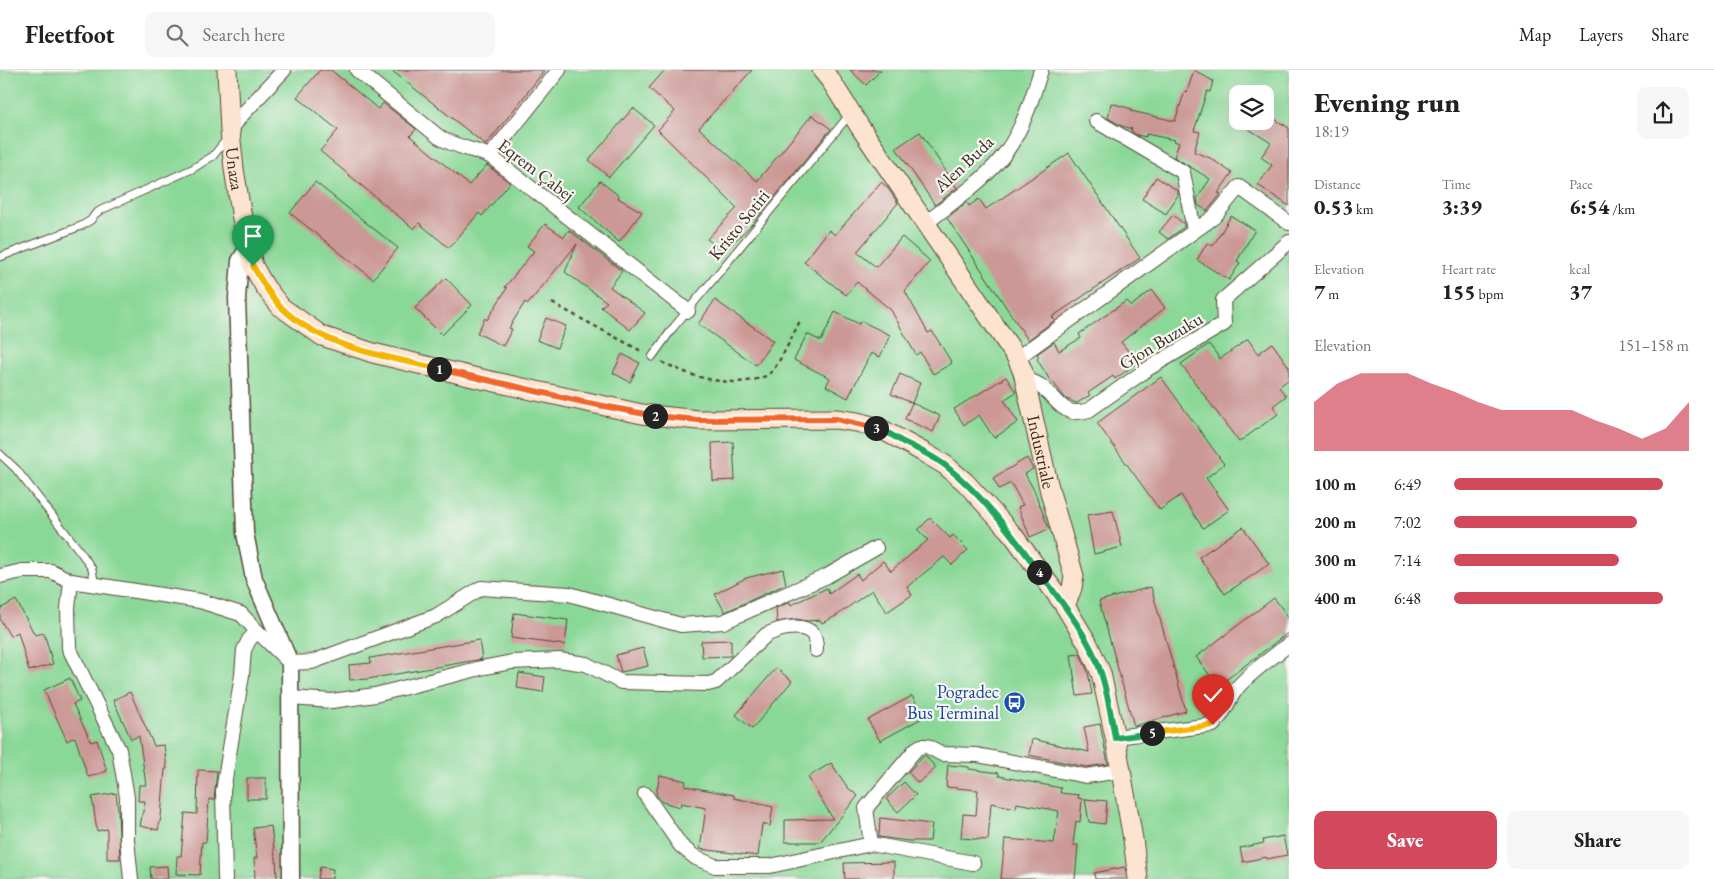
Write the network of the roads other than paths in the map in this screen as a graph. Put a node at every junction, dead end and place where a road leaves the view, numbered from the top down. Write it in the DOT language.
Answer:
graph roads {
  1 [pos="227,70"];
  2 [pos="284,70"];
  3 [pos="357,70"];
  4 [pos="559,70"];
  5 [pos="822,70"];
  6 [pos="1041,70"];
  7 [pos="851,113"];
  8 [pos="1096,121"];
  9 [pos="230,131"];
  10 [pos="490,156"];
  11 [pos="1289,223"];
  12 [pos="925,224"];
  13 [pos="1194,231"];
  14 [pos="1289,242"];
  15 [pos="248,248"];
  16 [pos="0,257"];
  17 [pos="688,311"];
  18 [pos="652,357"];
  19 [pos="1017,358"];
  20 [pos="1025,379"];
  21 [pos="0,454"];
  22 [pos="876,548"];
  23 [pos="0,576"];
  24 [pos="71,581"];
  25 [pos="95,586"];
  26 [pos="1065,606"];
  27 [pos="257,631"];
  28 [pos="1289,644"];
  29 [pos="816,650"];
  30 [pos="290,663"];
  31 [pos="290,698"];
  32 [pos="1115,738"];
  33 [pos="1120,771"];
  34 [pos="645,794"];
  35 [pos="871,844"];
  36 [pos="973,863"];
  37 [pos="770,866"];
  38 [pos="131,879"];
  39 [pos="225,879"];
  40 [pos="291,879"];
  41 [pos="756,879"];
  42 [pos="1138,879"];
  1 -- 9 [label="main road, Unaza"];
  2 -- 9 [label="street"];
  3 -- 10 [label="street, Eqrem Çabej"];
  4 -- 10 [label="street"];
  5 -- 7 [label="main road, Industriale"];
  6 -- 12 [label="street, Alen Buda"];
  7 -- 12 [label="main road, Industriale"];
  7 -- 17 [label="lane, Kristo Sotiri"];
  8 -- 13 [label="street"];
  9 -- 15 [label="main road, Unaza"];
  9 -- 16 [label="lane"];
  10 -- 17 [label="street, Eqrem Çabej"];
  11 -- 13 [label="street"];
  12 -- 19 [label="main road, Industriale"];
  13 -- 19 [label="street"];
  14 -- 20 [label="street, Gjon Buzuku"];
  15 -- 26 [label="main road, Unaza"];
  15 -- 30 [label="street"];
  17 -- 18 [label="lane, Kristo Sotiri"];
  19 -- 20 [label="main road, Industriale"];
  20 -- 26 [label="main road, Industriale"];
  21 -- 25 [label="lane"];
  22 -- 30 [label="street"];
  23 -- 24 [label="street"];
  24 -- 25 [label="street"];
  24 -- 38 [label="street"];
  25 -- 27 [label="street"];
  26 -- 32 [label="main road"];
  27 -- 30 [label="street"];
  27 -- 39 [label="street"];
  28 -- 32 [label="street"];
  29 -- 31 [label="street"];
  30 -- 31 [label="street"];
  31 -- 40 [label="street"];
  32 -- 33 [label="main road"];
  33 -- 35 [label="street"];
  33 -- 42 [label="main road"];
  34 -- 37 [label="street"];
  35 -- 36 [label="street"];
  35 -- 37 [label="street"];
  37 -- 41 [label="street"];
}
